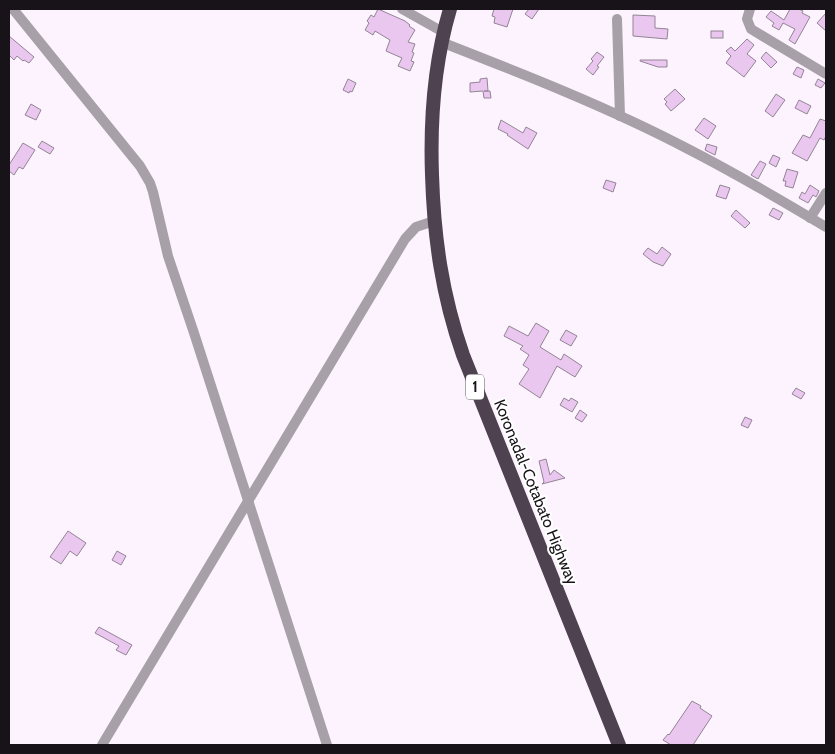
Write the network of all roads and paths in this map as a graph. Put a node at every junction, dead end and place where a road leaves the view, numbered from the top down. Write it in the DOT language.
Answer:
graph roads {
  1 [pos="13,9"];
  2 [pos="402,9"];
  3 [pos="450,9"];
  4 [pos="750,9"];
  5 [pos="617,19"];
  6 [pos="442,37"];
  7 [pos="826,74"];
  8 [pos="620,116"];
  9 [pos="826,194"];
  10 [pos="810,218"];
  11 [pos="434,221"];
  12 [pos="826,227"];
  13 [pos="248,502"];
  14 [pos="102,745"];
  15 [pos="327,745"];
  16 [pos="619,745"];
  1 -- 13 [label="street"];
  2 -- 6 [label="street"];
  3 -- 6 [label="highway, Koronadal-Cotabato Highway / 1"];
  4 -- 7 [label="street"];
  5 -- 8 [label="street"];
  6 -- 8 [label="street"];
  6 -- 11 [label="highway, Koronadal-Cotabato Highway / 1"];
  8 -- 10 [label="street"];
  9 -- 10 [label="street"];
  10 -- 12 [label="street"];
  11 -- 13 [label="street"];
  11 -- 16 [label="highway, Koronadal-Cotabato Highway / 1"];
  13 -- 14 [label="street"];
  13 -- 15 [label="street"];
}
